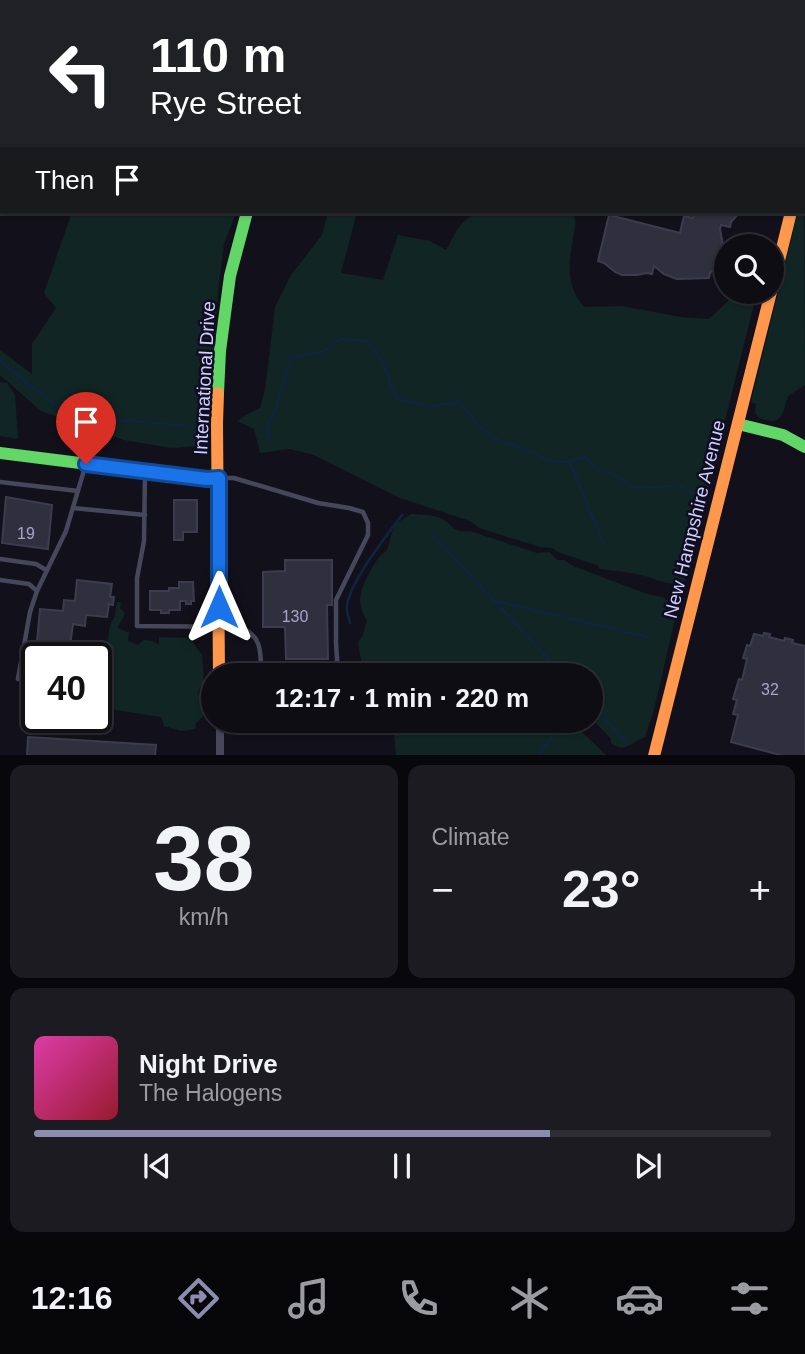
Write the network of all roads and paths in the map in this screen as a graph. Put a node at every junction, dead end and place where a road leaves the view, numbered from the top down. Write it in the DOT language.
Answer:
graph roads {
  1 [pos="246,214"];
  2 [pos="790,214"];
  3 [pos="784,239"];
  4 [pos="768,304"];
  5 [pos="738,424"];
  6 [pos="805,447"];
  7 [pos="0,453"];
  8 [pos="86,464"];
  9 [pos="145,471"];
  10 [pos="219,478"];
  11 [pos="0,482"];
  12 [pos="78,491"];
  13 [pos="73,508"];
  14 [pos="145,515"];
  15 [pos="0,559"];
  16 [pos="46,570"];
  17 [pos="0,580"];
  18 [pos="37,591"];
  19 [pos="219,627"];
  20 [pos="219,663"];
  21 [pos="18,679"];
  22 [pos="220,733"];
  23 [pos="220,755"];
  24 [pos="654,755"];
  1 -- 10 [label="street, International Drive"];
  2 -- 3 [label="street, New Hampshire Avenue"];
  4 -- 5 [label="street, New Hampshire Avenue"];
  5 -- 6 [label="street"];
  5 -- 24 [label="street, New Hampshire Avenue"];
  7 -- 8 [label="street"];
  8 -- 9 [label="street"];
  8 -- 12 [label="lane"];
  9 -- 10 [label="street"];
  9 -- 14 [label="lane"];
  10 -- 19 [label="street, International Drive"];
  10 -- 19 [label="lane"];
  11 -- 12 [label="lane"];
  12 -- 13 [label="lane"];
  13 -- 14 [label="lane"];
  13 -- 16 [label="lane"];
  14 -- 19 [label="lane"];
  15 -- 16 [label="lane"];
  16 -- 18 [label="lane"];
  17 -- 18 [label="lane"];
  18 -- 21 [label="lane"];
  19 -- 20 [label="street, International Drive"];
  22 -- 23 [label="street"];
}
